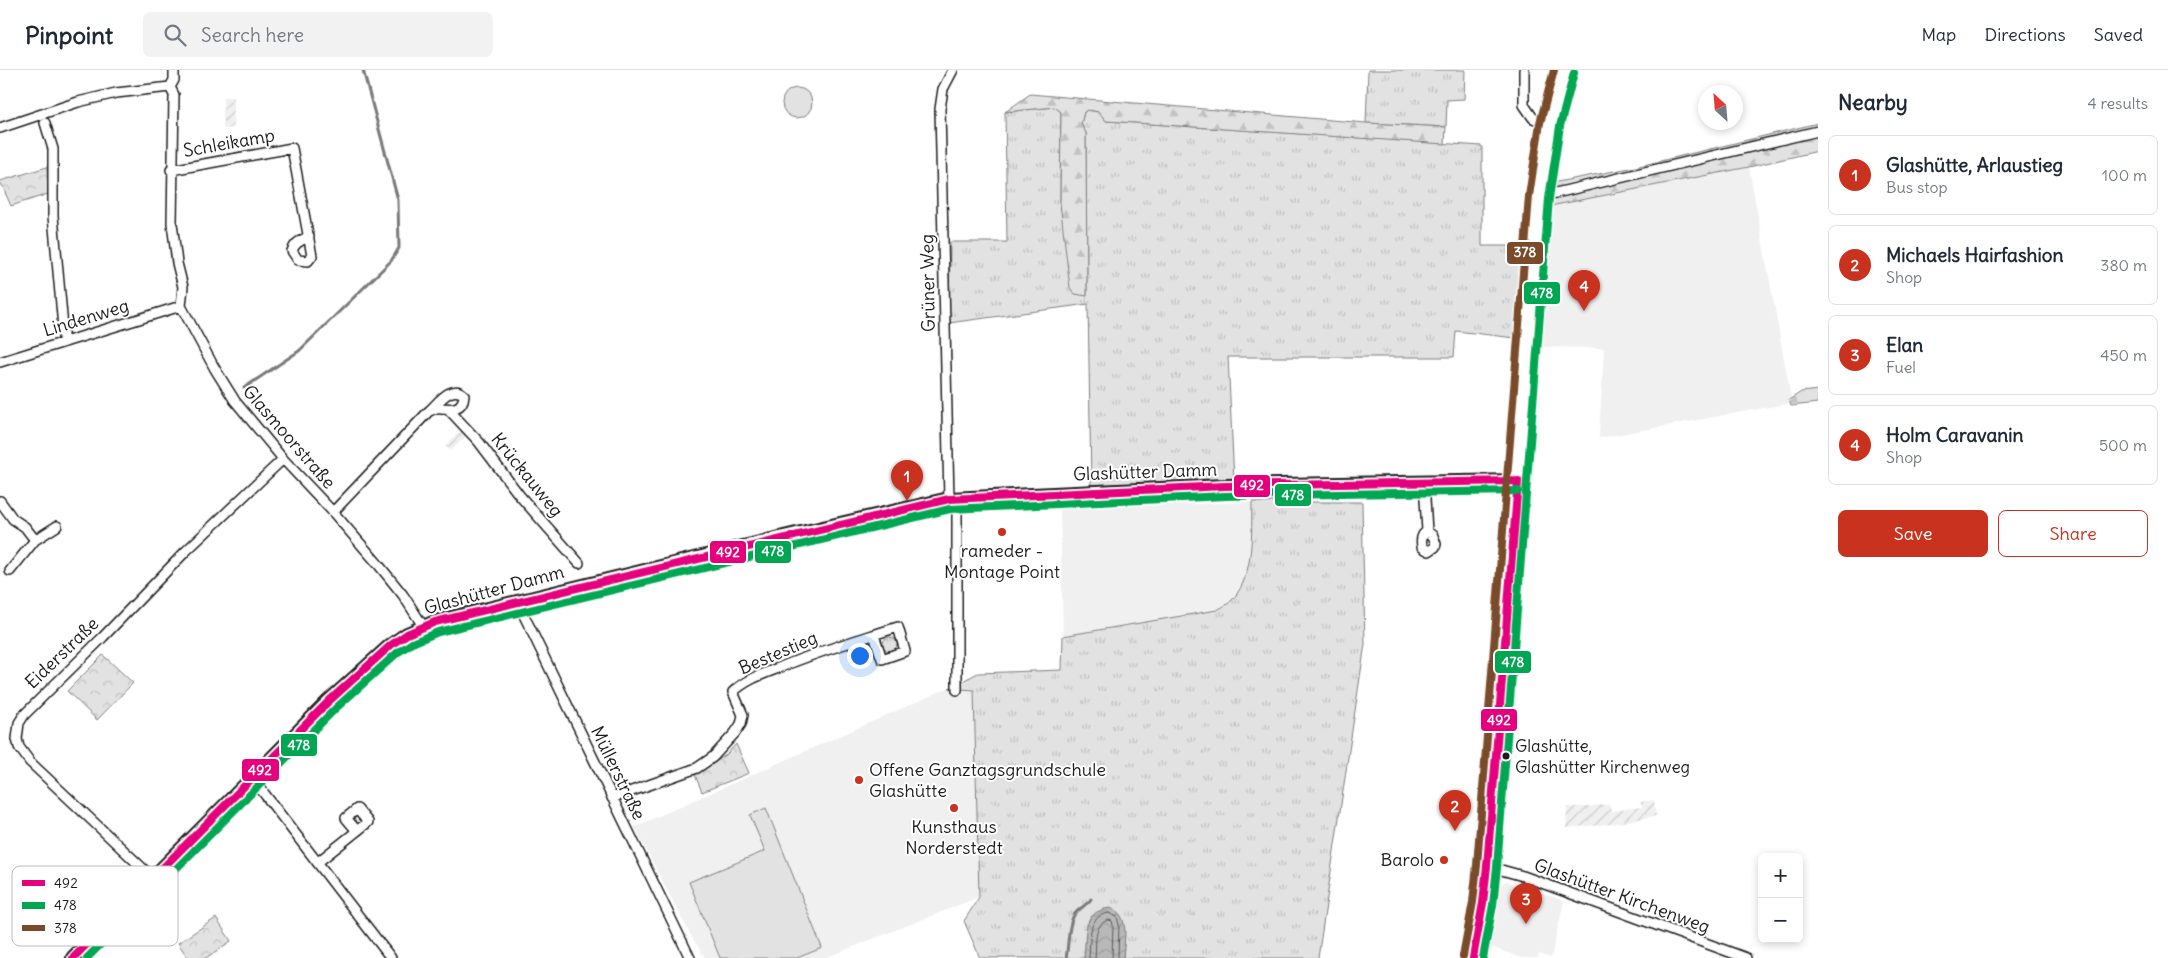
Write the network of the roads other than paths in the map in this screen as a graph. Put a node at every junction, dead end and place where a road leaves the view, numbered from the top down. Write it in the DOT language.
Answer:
graph roads {
  1 [pos="174,70"];
  2 [pos="953,70"];
  3 [pos="1524,70"];
  4 [pos="1564,70"];
  5 [pos="170,87"];
  6 [pos="45,123"];
  7 [pos="1550,124"];
  8 [pos="0,128"];
  9 [pos="1818,131"];
  10 [pos="171,170"];
  11 [pos="1539,197"];
  12 [pos="309,236"];
  13 [pos="181,306"];
  14 [pos="63,342"];
  15 [pos="0,362"];
  16 [pos="449,410"];
  17 [pos="429,411"];
  18 [pos="283,460"];
  19 [pos="1518,481"];
  20 [pos="1424,483"];
  21 [pos="953,498"];
  22 [pos="0,501"];
  23 [pos="332,512"];
  24 [pos="57,526"];
  25 [pos="1427,530"];
  26 [pos="35,540"];
  27 [pos="579,563"];
  28 [pos="10,571"];
  29 [pos="517,601"];
  30 [pos="423,626"];
  31 [pos="874,635"];
  32 [pos="957,690"];
  33 [pos="253,779"];
  34 [pos="612,798"];
  35 [pos="357,831"];
  36 [pos="318,862"];
  37 [pos="140,866"];
  38 [pos="165,866"];
  39 [pos="1487,866"];
  40 [pos="85,946"];
  41 [pos="387,956"];
  42 [pos="73,958"];
  43 [pos="690,958"];
  44 [pos="1472,958"];
  45 [pos="1746,958"];
  1 -- 5 [label="street, Glasmoorstraße"];
  2 -- 21 [label="street, Grüner Weg"];
  3 -- 7 [label="street"];
  4 -- 7 [label="main road"];
  5 -- 8 [label="street"];
  5 -- 10 [label="street, Glasmoorstraße"];
  6 -- 14 [label="street"];
  7 -- 11 [label="main road"];
  9 -- 11 [label="street"];
  10 -- 12 [label="street, Schleikamp"];
  10 -- 13 [label="street, Glasmoorstraße"];
  11 -- 19 [label="main road"];
  13 -- 14 [label="street, Lindenweg"];
  13 -- 18 [label="street, Glasmoorstraße"];
  14 -- 15 [label="street, Lindenweg"];
  16 -- 17 [label="street"];
  16 -- 17 [label="street"];
  16 -- 27 [label="street, Krückauweg"];
  17 -- 23 [label="street"];
  18 -- 23 [label="street, Glasmoorstraße"];
  18 -- 37 [label="street, Eiderstraße"];
  19 -- 20 [label="street, Glashütter Damm"];
  19 -- 39 [label="main road"];
  20 -- 21 [label="street, Glashütter Damm"];
  20 -- 25 [label="street"];
  21 -- 29 [label="street, Glashütter Damm"];
  21 -- 32 [label="street"];
  22 -- 26 [label="street"];
  23 -- 30 [label="street, Glasmoorstraße"];
  24 -- 26 [label="street"];
  26 -- 28 [label="street"];
  29 -- 30 [label="street, Glashütter Damm"];
  29 -- 34 [label="street, Müllerstraße"];
  30 -- 33 [label="street, Glashütter Damm"];
  31 -- 34 [label="street, Bestestieg"];
  33 -- 36 [label="street"];
  33 -- 38 [label="street, Glashütter Damm"];
  34 -- 43 [label="street, Müllerstraße"];
  35 -- 36 [label="street"];
  36 -- 41 [label="street"];
  39 -- 44 [label="main road"];
  39 -- 45 [label="street, Glashütter Kirchenweg"];
  40 -- 42 [label="street, Glashütter Damm"];
}
